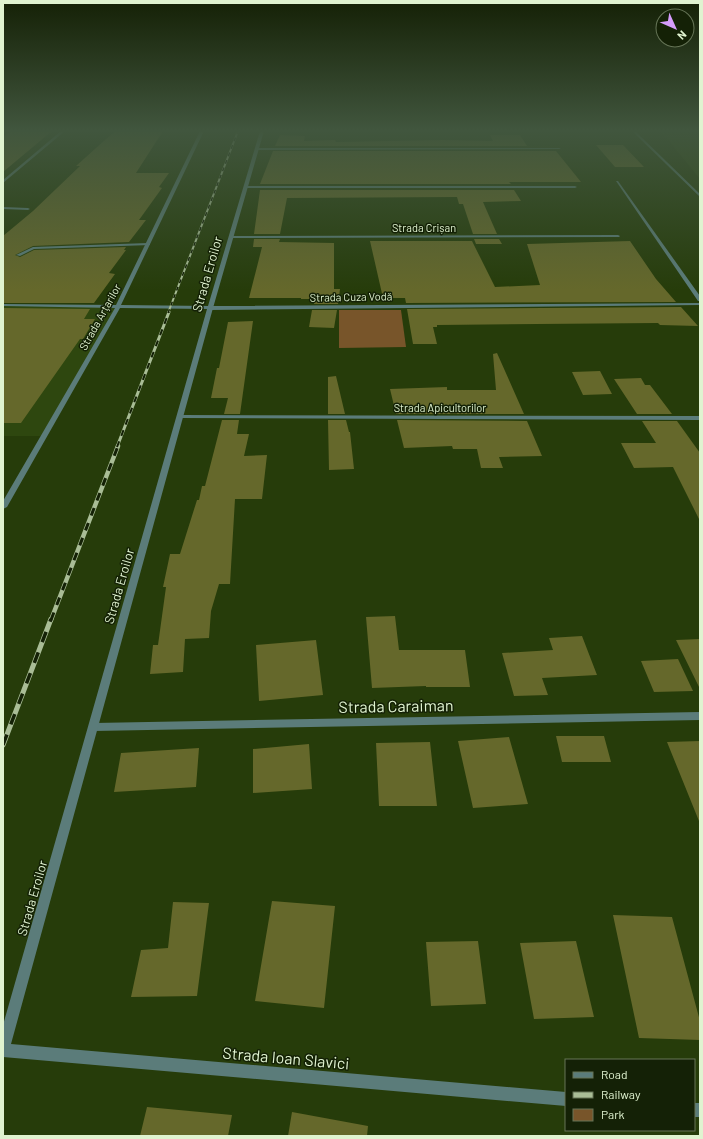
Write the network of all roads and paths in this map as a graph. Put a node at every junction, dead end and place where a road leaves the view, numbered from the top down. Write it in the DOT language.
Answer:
graph roads {
  1 [pos="177,184"];
  2 [pos="247,184"];
  3 [pos="619,184"];
  4 [pos="688,184"];
  5 [pos="575,187"];
  6 [pos="246,188"];
  7 [pos="700,196"];
  8 [pos="3,208"];
  9 [pos="28,209"];
  10 [pos="618,236"];
  11 [pos="231,237"];
  12 [pos="148,244"];
  13 [pos="18,255"];
  14 [pos="700,300"];
  15 [pos="700,304"];
  16 [pos="3,305"];
  17 [pos="118,308"];
  18 [pos="210,308"];
  19 [pos="180,417"];
  20 [pos="700,418"];
  21 [pos="3,507"];
  22 [pos="700,716"];
  23 [pos="94,727"];
  24 [pos="3,1050"];
  25 [pos="565,1099"];
  1 -- 12 [label="street, Strada Arțarilor"];
  2 -- 6 [label="street, Strada Eroilor"];
  3 -- 14 [label="street"];
  4 -- 7 [label="street"];
  5 -- 6 [label="street"];
  6 -- 11 [label="street, Strada Eroilor"];
  8 -- 9 [label="street"];
  10 -- 11 [label="street, Strada Crișan"];
  11 -- 18 [label="street, Strada Eroilor"];
  12 -- 13 [label="street"];
  12 -- 17 [label="street, Strada Arțarilor"];
  15 -- 18 [label="street, Strada Cuza Vodă"];
  16 -- 17 [label="street, Strada Cuza Vodă"];
  17 -- 18 [label="street, Strada Cuza Vodă"];
  17 -- 21 [label="street, Strada Arțarilor"];
  18 -- 19 [label="street, Strada Eroilor"];
  19 -- 20 [label="street, Strada Apicultorilor"];
  19 -- 23 [label="street, Strada Eroilor"];
  22 -- 23 [label="street, Strada Caraiman"];
  23 -- 24 [label="street, Strada Eroilor"];
  24 -- 25 [label="street, Strada Ioan Slavici"];
}
